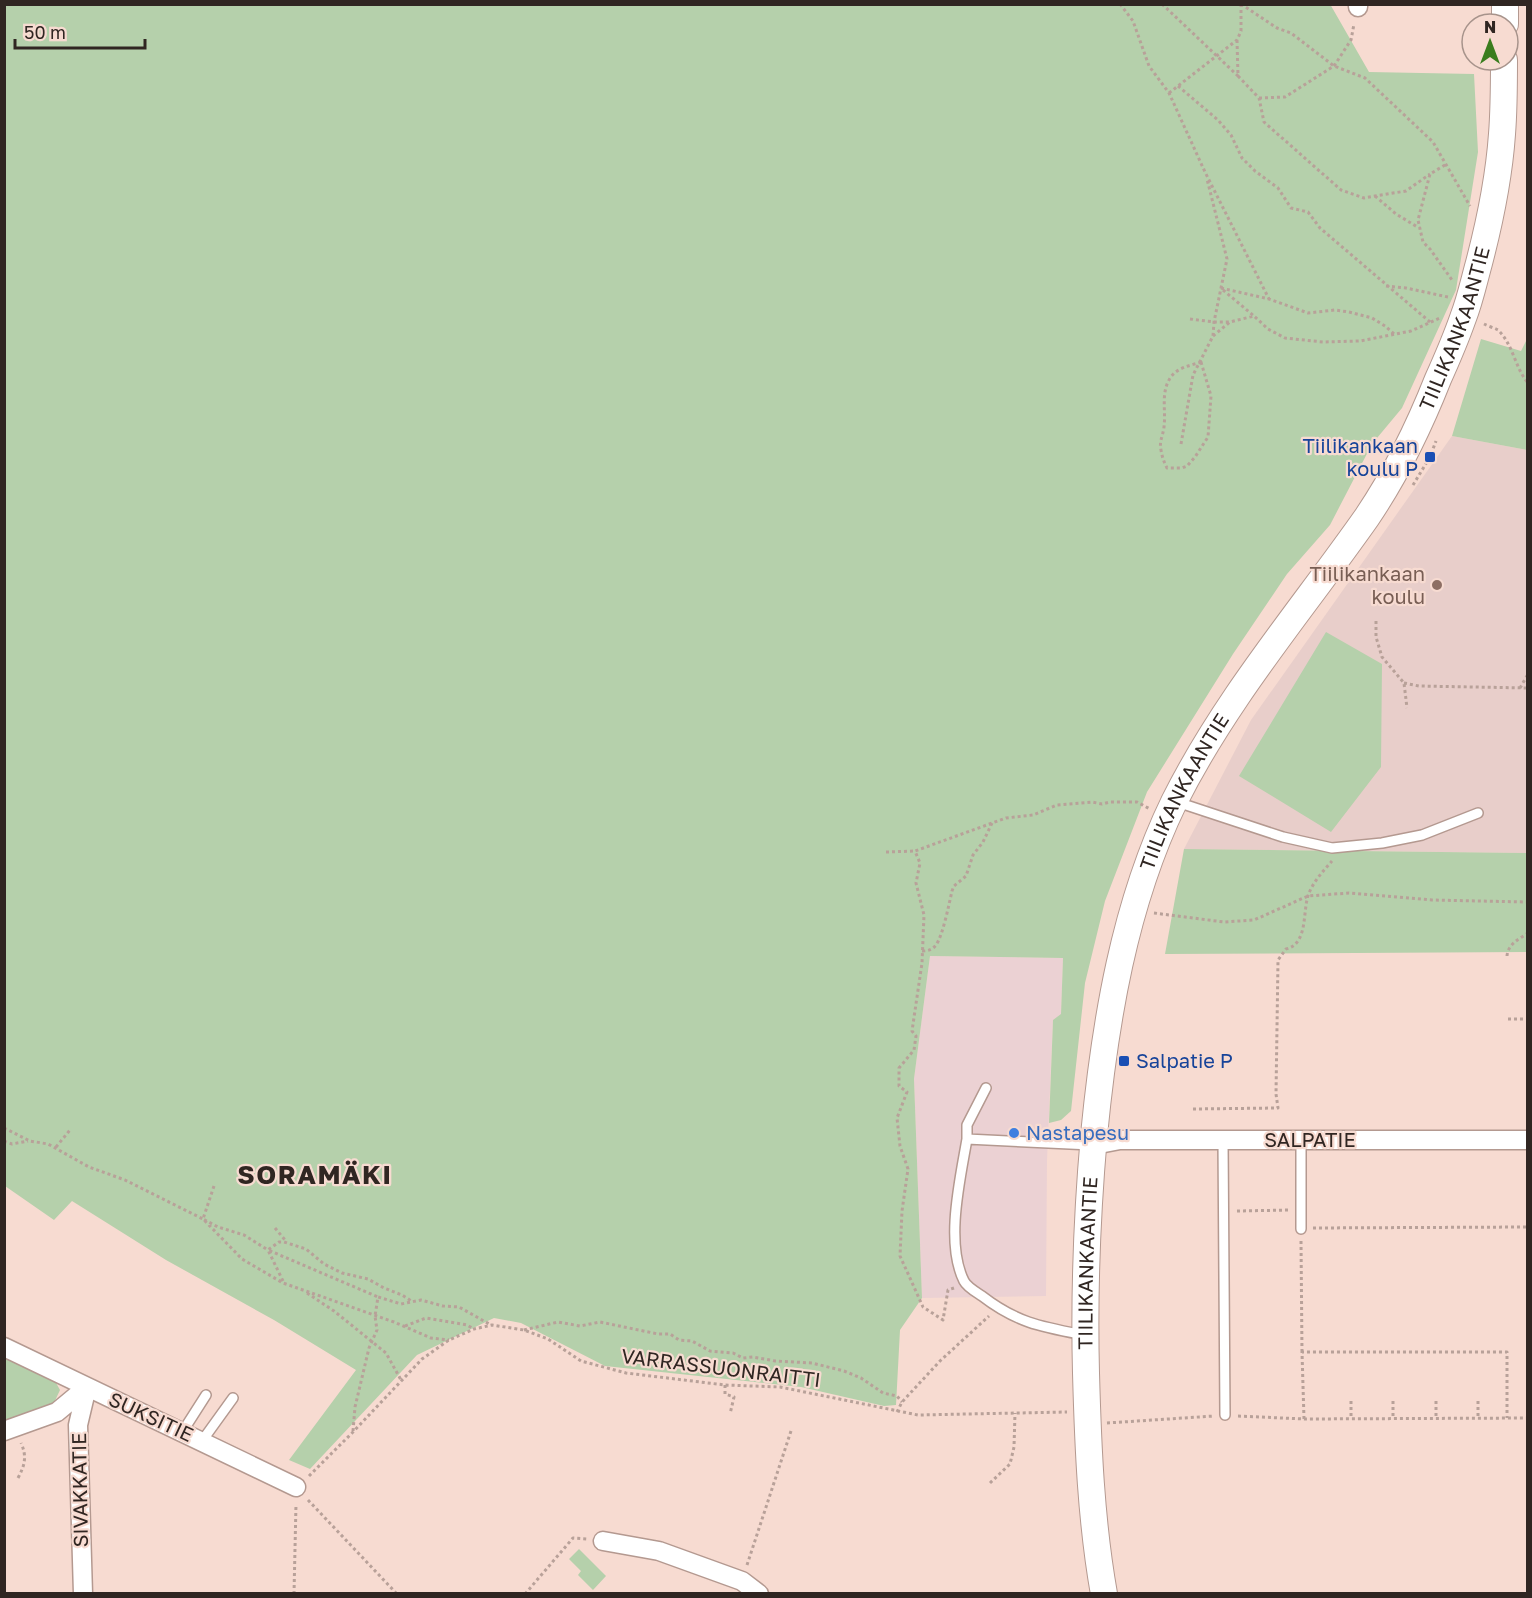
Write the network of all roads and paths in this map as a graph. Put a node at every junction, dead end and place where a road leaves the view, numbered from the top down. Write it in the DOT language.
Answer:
graph roads {
  1 [pos="1120,4"];
  2 [pos="1162,4"];
  3 [pos="1241,4"];
  4 [pos="1358,6"];
  5 [pos="1237,40"];
  6 [pos="1216,56"];
  7 [pos="1334,66"];
  8 [pos="1504,72"];
  9 [pos="1238,76"];
  10 [pos="1178,86"];
  11 [pos="1169,93"];
  12 [pos="1259,98"];
  13 [pos="1446,165"];
  14 [pos="1205,172"];
  15 [pos="1430,174"];
  16 [pos="1375,196"];
  17 [pos="1491,213"];
  18 [pos="1420,229"];
  19 [pos="1386,286"];
  20 [pos="1221,288"];
  21 [pos="1269,299"];
  22 [pos="1470,312"];
  23 [pos="1254,316"];
  24 [pos="1190,319"];
  25 [pos="1214,322"];
  26 [pos="1230,322"];
  27 [pos="1430,322"];
  28 [pos="1394,334"];
  29 [pos="1213,336"];
  30 [pos="1201,362"];
  31 [pos="1527,383"];
  32 [pos="1439,432"];
  33 [pos="1181,444"];
  34 [pos="1410,489"];
  35 [pos="1376,621"];
  36 [pos="1527,674"];
  37 [pos="1404,683"];
  38 [pos="1520,688"];
  39 [pos="1527,688"];
  40 [pos="1407,708"];
  41 [pos="1171,810"];
  42 [pos="1478,813"];
  43 [pos="992,824"];
  44 [pos="1346,847"];
  45 [pos="915,850"];
  46 [pos="886,852"];
  47 [pos="1308,896"];
  48 [pos="1527,902"];
  49 [pos="1146,912"];
  50 [pos="1527,933"];
  51 [pos="922,951"];
  52 [pos="1507,956"];
  53 [pos="1527,1018"];
  54 [pos="1508,1019"];
  55 [pos="986,1088"];
  56 [pos="1193,1109"];
  57 [pos="4,1128"];
  58 [pos="70,1130"];
  59 [pos="967,1139"];
  60 [pos="1223,1140"];
  61 [pos="1301,1140"];
  62 [pos="1527,1140"];
  63 [pos="4,1141"];
  64 [pos="30,1141"];
  65 [pos="1094,1145"];
  66 [pos="55,1147"];
  67 [pos="214,1186"];
  68 [pos="1301,1210"];
  69 [pos="1223,1211"];
  70 [pos="203,1219"];
  71 [pos="1527,1227"];
  72 [pos="275,1228"];
  73 [pos="1301,1228"];
  74 [pos="284,1242"];
  75 [pos="268,1250"];
  76 [pos="284,1283"];
  77 [pos="965,1283"];
  78 [pos="302,1290"];
  79 [pos="378,1297"];
  80 [pos="412,1302"];
  81 [pos="996,1307"];
  82 [pos="375,1316"];
  83 [pos="492,1325"];
  84 [pos="404,1326"];
  85 [pos="474,1329"];
  86 [pos="524,1330"];
  87 [pos="1085,1335"];
  88 [pos="449,1340"];
  89 [pos="372,1341"];
  90 [pos="4,1347"];
  91 [pos="1302,1352"];
  92 [pos="401,1380"];
  93 [pos="725,1385"];
  94 [pos="87,1387"];
  95 [pos="206,1395"];
  96 [pos="233,1398"];
  97 [pos="1351,1401"];
  98 [pos="1393,1401"];
  99 [pos="1436,1401"];
  100 [pos="1478,1401"];
  101 [pos="902,1402"];
  102 [pos="897,1412"];
  103 [pos="1015,1413"];
  104 [pos="730,1414"];
  105 [pos="1099,1414"];
  106 [pos="1225,1415"];
  107 [pos="1393,1418"];
  108 [pos="1436,1418"];
  109 [pos="1478,1418"];
  110 [pos="1507,1418"];
  111 [pos="1527,1418"];
  112 [pos="1304,1419"];
  113 [pos="1351,1419"];
  114 [pos="9,1430"];
  115 [pos="183,1431"];
  116 [pos="791,1431"];
  117 [pos="352,1433"];
  118 [pos="202,1441"];
  119 [pos="18,1478"];
  120 [pos="990,1483"];
  121 [pos="297,1488"];
  122 [pos="603,1541"];
  123 [pos="742,1581"];
  124 [pos="83,1593"];
  125 [pos="294,1593"];
  126 [pos="397,1593"];
  127 [pos="525,1593"];
  128 [pos="759,1593"];
  129 [pos="1104,1593"];
  1 -- 11 [label="path"];
  2 -- 6 [label="path"];
  3 -- 5 [label="path"];
  3 -- 7 [label="path"];
  4 -- 7 [label="path"];
  5 -- 6 [label="path"];
  5 -- 9 [label="path"];
  6 -- 9 [label="path"];
  6 -- 10 [label="path"];
  7 -- 12 [label="path"];
  7 -- 13 [label="path"];
  8 -- 17 [label="street, TIILIKANKAANTIE"];
  9 -- 12 [label="path"];
  10 -- 11 [label="path"];
  10 -- 19 [label="path"];
  11 -- 14 [label="path"];
  12 -- 16 [label="path"];
  13 -- 15 [label="path"];
  13 -- 17 [label="path"];
  14 -- 20 [label="path"];
  14 -- 21 [label="path"];
  15 -- 16 [label="path"];
  15 -- 18 [label="path"];
  16 -- 18 [label="path"];
  17 -- 22 [label="street, TIILIKANKAANTIE"];
  18 -- 22 [label="path"];
  19 -- 22 [label="path"];
  19 -- 27 [label="path"];
  20 -- 21 [label="path"];
  20 -- 23 [label="path"];
  20 -- 25 [label="path"];
  21 -- 28 [label="path"];
  22 -- 27 [label="path"];
  22 -- 31 [label="path"];
  22 -- 41 [label="street, TIILIKANKAANTIE"];
  23 -- 26 [label="path"];
  23 -- 28 [label="path"];
  24 -- 25 [label="path"];
  25 -- 26 [label="path"];
  25 -- 29 [label="path"];
  26 -- 29 [label="path"];
  27 -- 28 [label="path"];
  29 -- 30 [label="path"];
  30 -- 30 [label="path"];
  30 -- 33 [label="path"];
  32 -- 34 [label="path"];
  35 -- 37 [label="path"];
  36 -- 38 [label="path"];
  37 -- 38 [label="path"];
  37 -- 40 [label="path"];
  38 -- 39 [label="path"];
  41 -- 43 [label="path"];
  41 -- 44 [label="lane"];
  41 -- 65 [label="street, TIILIKANKAANTIE"];
  42 -- 44 [label="lane"];
  43 -- 45 [label="path"];
  43 -- 51 [label="path"];
  44 -- 47 [label="path"];
  45 -- 46 [label="path"];
  45 -- 51 [label="path"];
  47 -- 48 [label="path"];
  47 -- 49 [label="path"];
  47 -- 56 [label="path"];
  50 -- 52 [label="path"];
  51 -- 77 [label="path"];
  53 -- 54 [label="path"];
  55 -- 59 [label="lane"];
  57 -- 64 [label="path"];
  58 -- 66 [label="path"];
  59 -- 65 [label="lane"];
  59 -- 77 [label="lane"];
  60 -- 61 [label="street, SALPATIE"];
  60 -- 65 [label="street, SALPATIE"];
  60 -- 69 [label="lane"];
  61 -- 62 [label="street, SALPATIE"];
  61 -- 68 [label="lane"];
  63 -- 64 [label="path"];
  64 -- 66 [label="path"];
  65 -- 87 [label="street, TIILIKANKAANTIE"];
  66 -- 70 [label="path"];
  67 -- 70 [label="path"];
  68 -- 69 [label="path"];
  68 -- 73 [label="lane"];
  69 -- 106 [label="lane"];
  70 -- 75 [label="path"];
  70 -- 76 [label="path"];
  71 -- 73 [label="path"];
  72 -- 74 [label="path"];
  73 -- 91 [label="path"];
  74 -- 75 [label="path"];
  74 -- 80 [label="path"];
  75 -- 76 [label="path"];
  75 -- 79 [label="path"];
  76 -- 78 [label="path"];
  77 -- 81 [label="lane"];
  78 -- 82 [label="path"];
  78 -- 89 [label="path"];
  79 -- 80 [label="path"];
  79 -- 82 [label="path"];
  80 -- 83 [label="path"];
  81 -- 87 [label="lane"];
  81 -- 101 [label="path"];
  82 -- 84 [label="path"];
  82 -- 89 [label="path"];
  83 -- 85 [label="path, VARRASSUONRAITTI"];
  83 -- 86 [label="path, VARRASSUONRAITTI"];
  84 -- 85 [label="path"];
  84 -- 88 [label="path"];
  85 -- 88 [label="path, VARRASSUONRAITTI"];
  86 -- 93 [label="path, VARRASSUONRAITTI"];
  86 -- 101 [label="path"];
  87 -- 105 [label="street, TIILIKANKAANTIE"];
  88 -- 92 [label="path, VARRASSUONRAITTI"];
  89 -- 92 [label="path"];
  89 -- 117 [label="path"];
  90 -- 94 [label="street, SUKSITIE"];
  91 -- 110 [label="path"];
  91 -- 112 [label="path"];
  92 -- 117 [label="path, VARRASSUONRAITTI"];
  93 -- 102 [label="path, VARRASSUONRAITTI"];
  93 -- 104 [label="path"];
  94 -- 114 [label="street"];
  94 -- 115 [label="street, SUKSITIE"];
  94 -- 124 [label="street, SIVAKKATIE"];
  95 -- 115 [label="lane"];
  96 -- 118 [label="lane"];
  97 -- 113 [label="path"];
  98 -- 107 [label="path"];
  99 -- 108 [label="path"];
  100 -- 109 [label="path"];
  101 -- 102 [label="path"];
  102 -- 103 [label="path, VARRASSUONRAITTI"];
  103 -- 105 [label="path, VARRASSUONRAITTI"];
  103 -- 120 [label="path"];
  105 -- 106 [label="path, VARRASSUONRAITTI"];
  105 -- 129 [label="street, TIILIKANKAANTIE"];
  106 -- 112 [label="path, VARRASSUONRAITTI"];
  107 -- 108 [label="path, VARRASSUONRAITTI"];
  107 -- 113 [label="path, VARRASSUONRAITTI"];
  108 -- 109 [label="path, VARRASSUONRAITTI"];
  109 -- 110 [label="path, VARRASSUONRAITTI"];
  110 -- 111 [label="path, VARRASSUONRAITTI"];
  112 -- 113 [label="path, VARRASSUONRAITTI"];
  114 -- 119 [label="path"];
  115 -- 118 [label="street, SUKSITIE"];
  116 -- 123 [label="path"];
  117 -- 121 [label="path, VARRASSUONRAITTI"];
  118 -- 121 [label="street, SUKSITIE"];
  121 -- 125 [label="path"];
  121 -- 126 [label="path"];
  122 -- 123 [label="street"];
  122 -- 127 [label="path"];
  123 -- 128 [label="street"];
}
